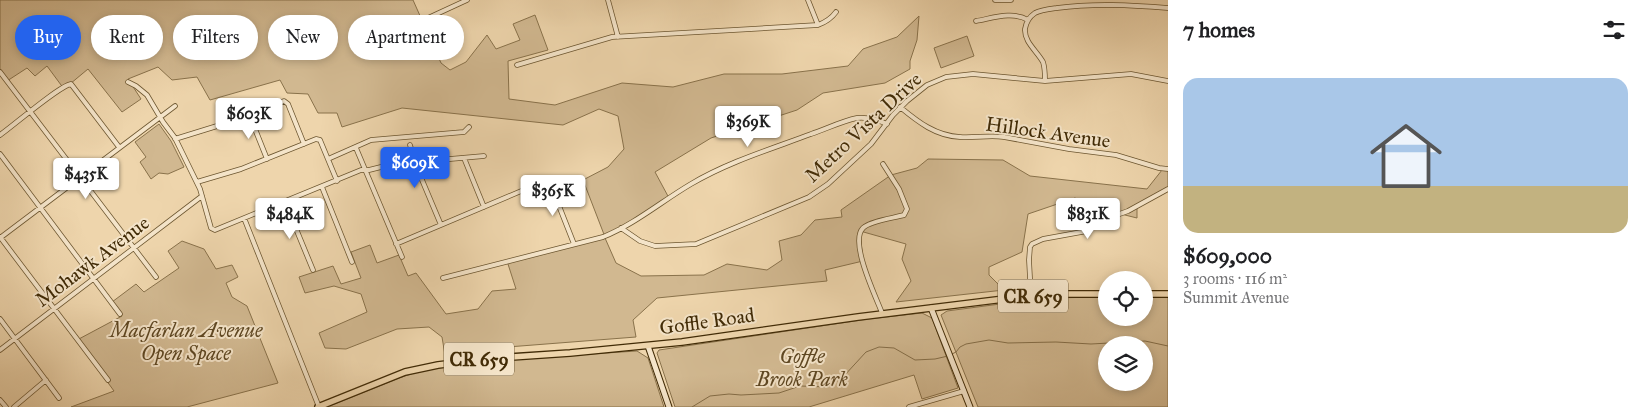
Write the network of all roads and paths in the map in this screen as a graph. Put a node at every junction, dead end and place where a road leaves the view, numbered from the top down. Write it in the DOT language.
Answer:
graph roads {
  1 [pos="468,0"];
  2 [pos="608,0"];
  3 [pos="808,0"];
  4 [pos="995,0"];
  5 [pos="1011,0"];
  6 [pos="1168,8"];
  7 [pos="836,12"];
  8 [pos="435,15"];
  9 [pos="976,20"];
  10 [pos="1028,20"];
  11 [pos="818,25"];
  12 [pos="618,37"];
  13 [pos="517,65"];
  14 [pos="0,72"];
  15 [pos="1045,81"];
  16 [pos="1168,81"];
  17 [pos="128,82"];
  18 [pos="175,106"];
  19 [pos="900,107"];
  20 [pos="30,112"];
  21 [pos="249,114"];
  22 [pos="160,117"];
  23 [pos="887,124"];
  24 [pos="469,127"];
  25 [pos="0,135"];
  26 [pos="175,139"];
  27 [pos="304,144"];
  28 [pos="410,145"];
  29 [pos="119,147"];
  30 [pos="356,148"];
  31 [pos="0,154"];
  32 [pos="484,156"];
  33 [pos="464,158"];
  34 [pos="267,159"];
  35 [pos="328,159"];
  36 [pos="415,162"];
  37 [pos="883,164"];
  38 [pos="1168,169"];
  39 [pos="365,170"];
  40 [pos="80,177"];
  41 [pos="577,178"];
  42 [pos="337,181"];
  43 [pos="197,182"];
  44 [pos="550,183"];
  45 [pos="322,187"];
  46 [pos="1168,189"];
  47 [pos="202,196"];
  48 [pos="285,202"];
  49 [pos="40,207"];
  50 [pos="484,207"];
  51 [pos="244,218"];
  52 [pos="440,225"];
  53 [pos="621,228"];
  54 [pos="0,238"];
  55 [pos="396,244"];
  56 [pos="574,244"];
  57 [pos="134,249"];
  58 [pos="402,257"];
  59 [pos="352,262"];
  60 [pos="313,270"];
  61 [pos="156,276"];
  62 [pos="443,278"];
  63 [pos="94,279"];
  64 [pos="1098,294"];
  65 [pos="1153,294"];
  66 [pos="1168,294"];
  67 [pos="1031,296"];
  68 [pos="931,308"];
  69 [pos="54,309"];
  70 [pos="120,314"];
  71 [pos="882,314"];
  72 [pos="0,319"];
  73 [pos="15,339"];
  74 [pos="648,346"];
  75 [pos="0,350"];
  76 [pos="46,380"];
  77 [pos="108,380"];
  78 [pos="964,391"];
  79 [pos="59,398"];
  80 [pos="0,400"];
  81 [pos="668,405"];
  82 [pos="6,407"];
  83 [pos="14,407"];
  84 [pos="318,407"];
  85 [pos="909,407"];
  86 [pos="970,407"];
  1 -- 8 [label="street"];
  2 -- 12 [label="street"];
  3 -- 11 [label="street"];
  4 -- 5 [label="street"];
  6 -- 10 [label="street"];
  7 -- 11 [label="street"];
  9 -- 10 [label="street"];
  10 -- 15 [label="street"];
  11 -- 12 [label="street"];
  12 -- 13 [label="street"];
  14 -- 20 [label="street"];
  15 -- 16 [label="street, Metro Vista Drive"];
  15 -- 19 [label="street, Metro Vista Drive"];
  17 -- 22 [label="street"];
  18 -- 22 [label="street"];
  19 -- 23 [label="street, Metro Vista Drive"];
  19 -- 38 [label="street, Hillock Avenue"];
  20 -- 25 [label="street"];
  20 -- 29 [label="street"];
  20 -- 40 [label="street"];
  21 -- 26 [label="street"];
  21 -- 27 [label="street"];
  21 -- 34 [label="street"];
  22 -- 26 [label="street"];
  22 -- 29 [label="street"];
  23 -- 53 [label="street"];
  23 -- 53 [label="street, Metro Vista Drive"];
  24 -- 30 [label="street"];
  26 -- 43 [label="street"];
  27 -- 34 [label="street"];
  27 -- 35 [label="street"];
  28 -- 36 [label="street"];
  29 -- 40 [label="street"];
  30 -- 35 [label="street"];
  30 -- 39 [label="street"];
  31 -- 49 [label="street"];
  32 -- 33 [label="street"];
  33 -- 36 [label="street"];
  33 -- 50 [label="street"];
  34 -- 43 [label="street"];
  35 -- 42 [label="street"];
  36 -- 39 [label="street"];
  36 -- 52 [label="street"];
  37 -- 71 [label="street"];
  39 -- 42 [label="street"];
  39 -- 55 [label="street"];
  40 -- 49 [label="street"];
  40 -- 57 [label="street"];
  41 -- 44 [label="street"];
  42 -- 45 [label="street"];
  43 -- 47 [label="street"];
  44 -- 50 [label="street"];
  44 -- 56 [label="street"];
  45 -- 48 [label="street"];
  45 -- 59 [label="street"];
  46 -- 67 [label="street"];
  47 -- 51 [label="street"];
  47 -- 57 [label="street, Mohawk Avenue"];
  48 -- 51 [label="street"];
  48 -- 60 [label="street"];
  49 -- 54 [label="street"];
  49 -- 63 [label="street"];
  50 -- 52 [label="street"];
  51 -- 84 [label="street"];
  52 -- 55 [label="street"];
  53 -- 56 [label="street"];
  54 -- 69 [label="street"];
  55 -- 58 [label="street"];
  56 -- 62 [label="street"];
  57 -- 61 [label="street"];
  57 -- 63 [label="street, Mohawk Avenue"];
  63 -- 69 [label="street, Mohawk Avenue"];
  63 -- 70 [label="street"];
  64 -- 67 [label="main road, Goffle Road / CR 659"];
  65 -- 66 [label="main road"];
  67 -- 68 [label="main road, Goffle Road / CR 659"];
  68 -- 71 [label="main road, Goffle Road / CR 659"];
  68 -- 78 [label="street"];
  69 -- 73 [label="street, Mohawk Avenue"];
  69 -- 77 [label="street"];
  71 -- 74 [label="main road, Goffle Road / CR 659"];
  72 -- 73 [label="street"];
  73 -- 75 [label="street, Mohawk Avenue"];
  73 -- 76 [label="street"];
  74 -- 81 [label="street"];
  74 -- 84 [label="main road, Goffle Road / CR 659"];
  76 -- 79 [label="street"];
  76 -- 83 [label="street"];
  78 -- 85 [label="street"];
  78 -- 86 [label="street"];
  80 -- 82 [label="street"];
}
